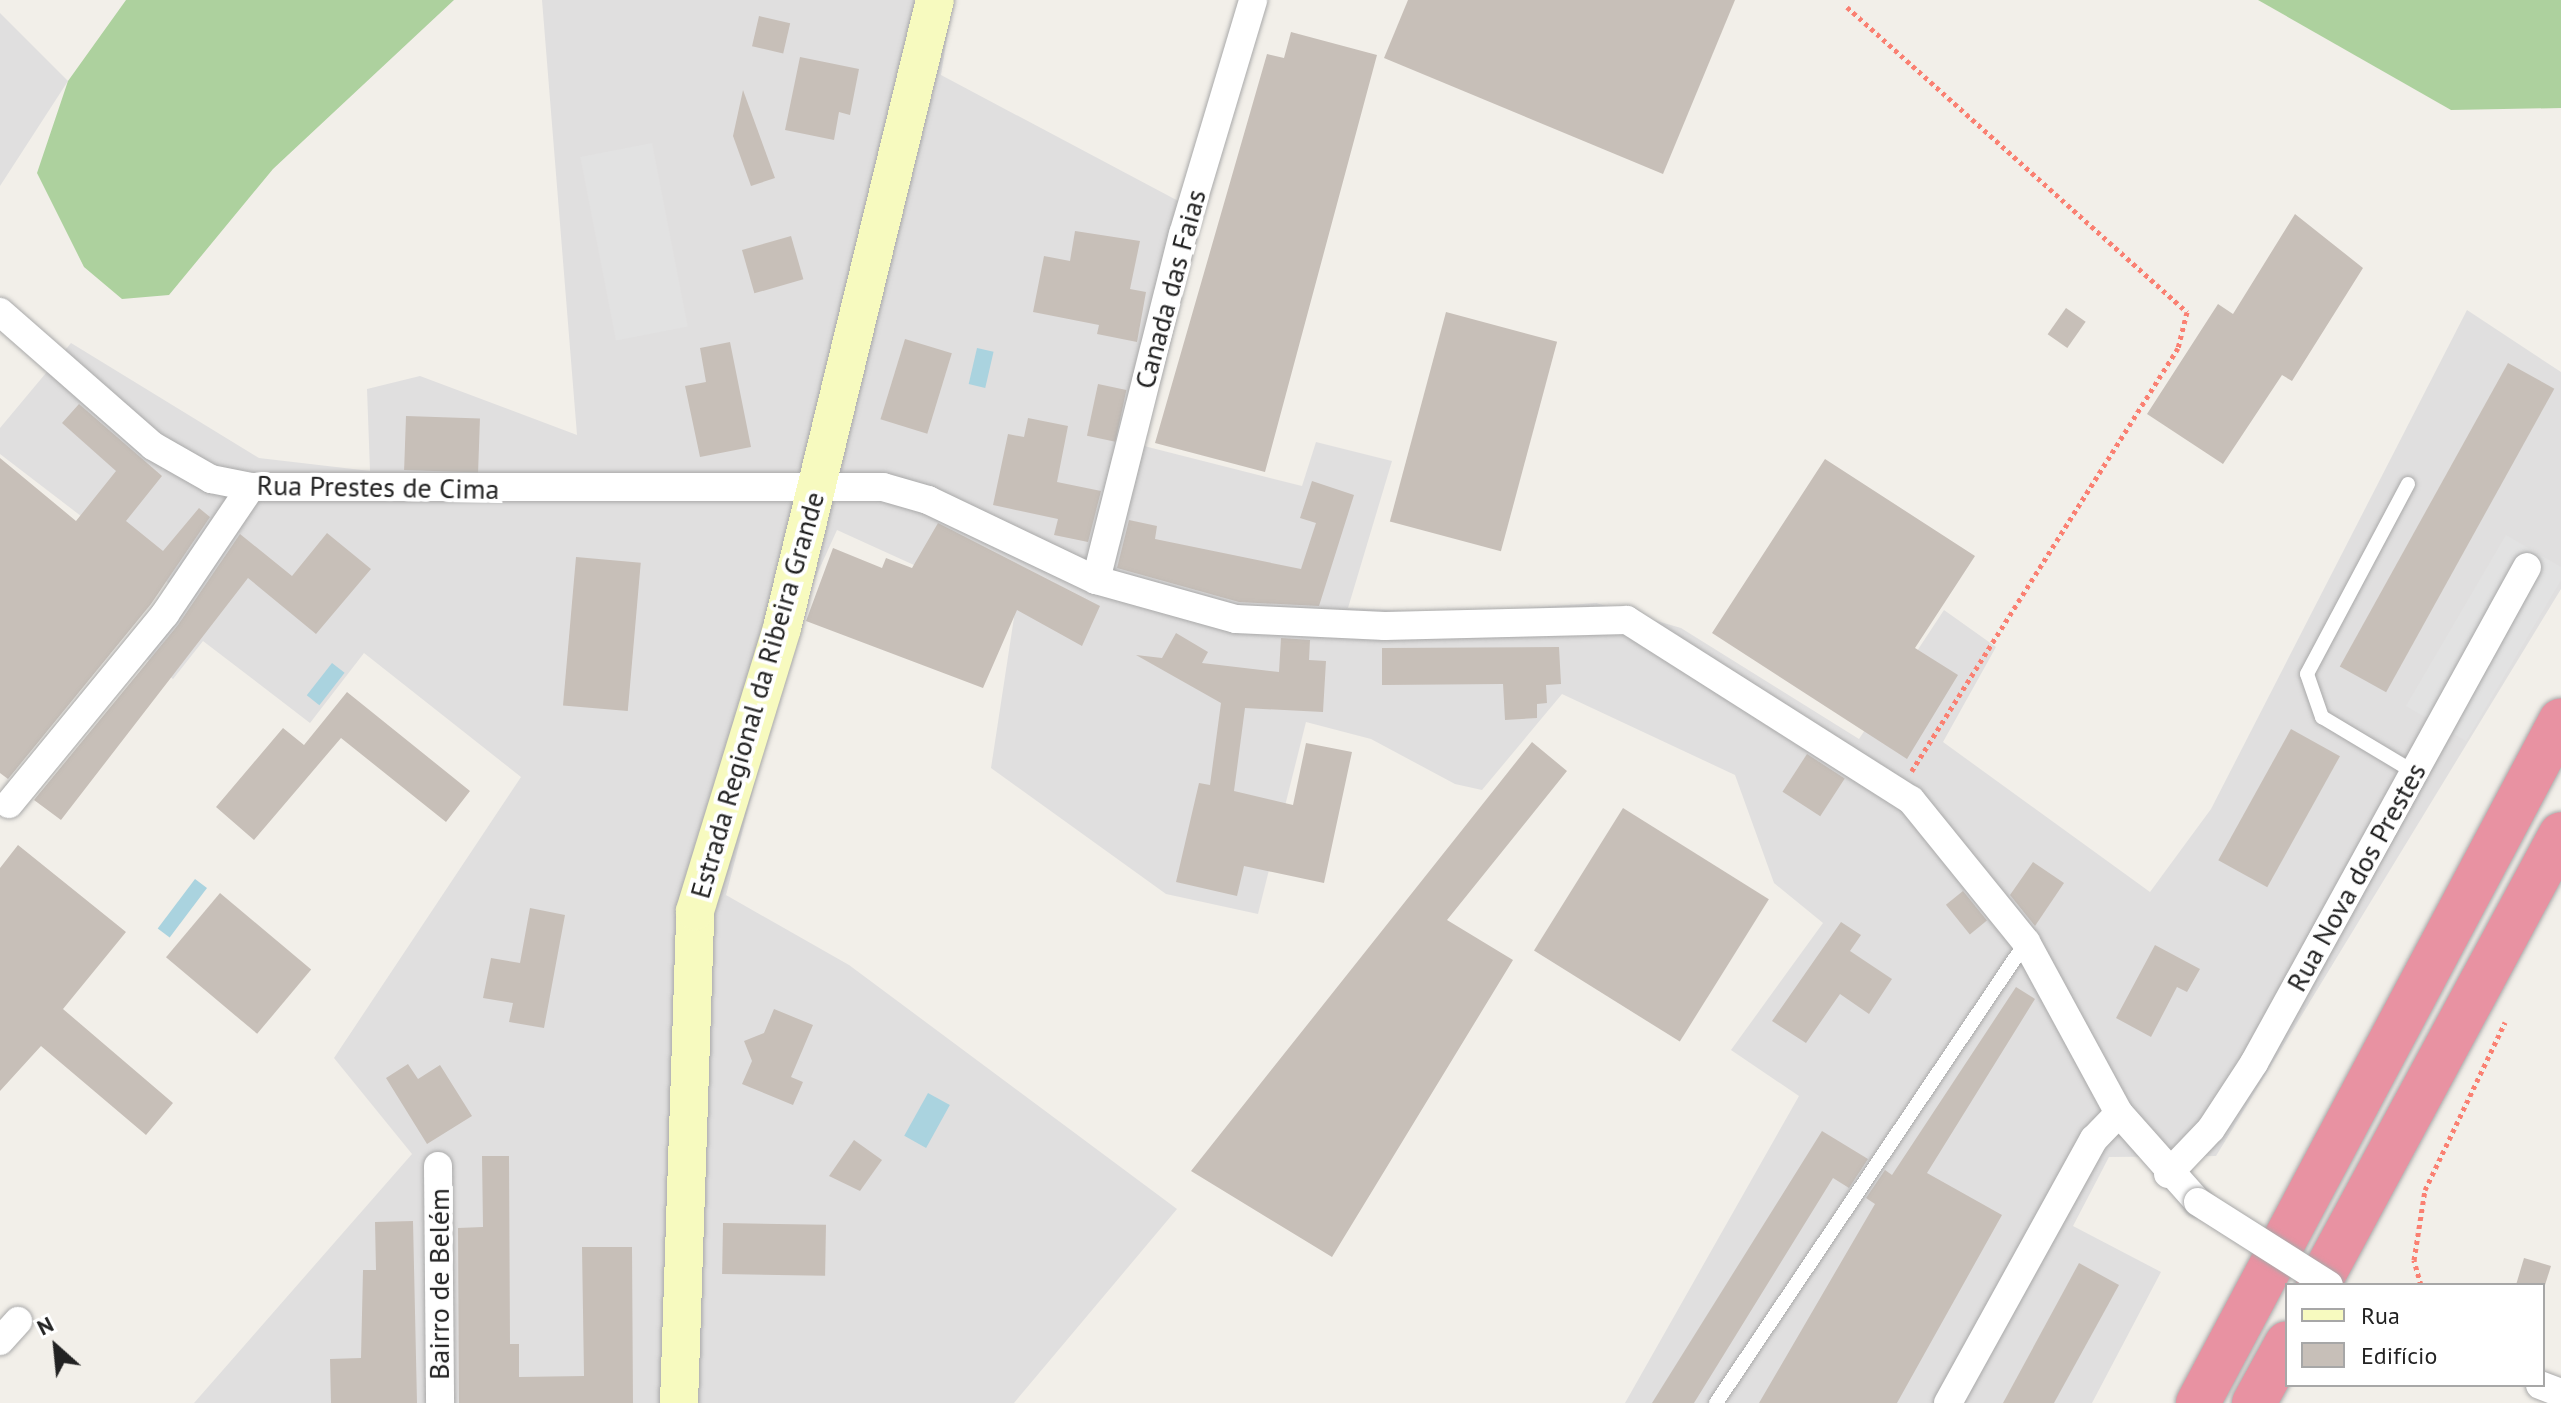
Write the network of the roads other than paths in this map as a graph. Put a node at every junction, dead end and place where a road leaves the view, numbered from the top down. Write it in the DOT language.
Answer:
graph roads {
  1 [pos="935,0"];
  2 [pos="1253,0"];
  3 [pos="0,312"];
  4 [pos="2408,484"];
  5 [pos="251,487"];
  6 [pos="816,488"];
  7 [pos="2527,567"];
  8 [pos="1096,580"];
  9 [pos="2561,720"];
  10 [pos="2414,772"];
  11 [pos="9,804"];
  12 [pos="2561,834"];
  13 [pos="2026,942"];
  14 [pos="2119,1113"];
  15 [pos="438,1166"];
  16 [pos="2168,1174"];
  17 [pos="2319,1283"];
  18 [pos="2326,1283"];
  19 [pos="2285,1347"];
  20 [pos="440,1403"];
  21 [pos="679,1403"];
  22 [pos="1716,1403"];
  23 [pos="1948,1403"];
  24 [pos="2198,1403"];
  25 [pos="2254,1403"];
  1 -- 6 [label="main road, Estrada Regional da Ribeira Grande"];
  2 -- 8 [label="street, Canada das Faias"];
  3 -- 5 [label="street, Rua Prestes de Cima"];
  4 -- 10 [label="lane"];
  5 -- 6 [label="street, Rua Prestes de Cima"];
  5 -- 11 [label="street"];
  6 -- 8 [label="street, Rua Prestes de Cima"];
  6 -- 21 [label="main road, Estrada Regional da Ribeira Grande"];
  7 -- 10 [label="street, Rua Nova dos Prestes"];
  8 -- 13 [label="street, Rua Prestes de Cima"];
  9 -- 24 [label="highway"];
  10 -- 16 [label="street, Rua Nova dos Prestes"];
  12 -- 17 [label="highway"];
  13 -- 14 [label="street, Rua Prestes de Cima"];
  13 -- 22 [label="lane"];
  14 -- 16 [label="street, Rua Prestes de Cima"];
  14 -- 23 [label="street"];
  15 -- 20 [label="street, Bairro de Belém"];
  16 -- 18 [label="street, Rua Prestes de Cima, bridge"];
  19 -- 25 [label="highway"];
}
